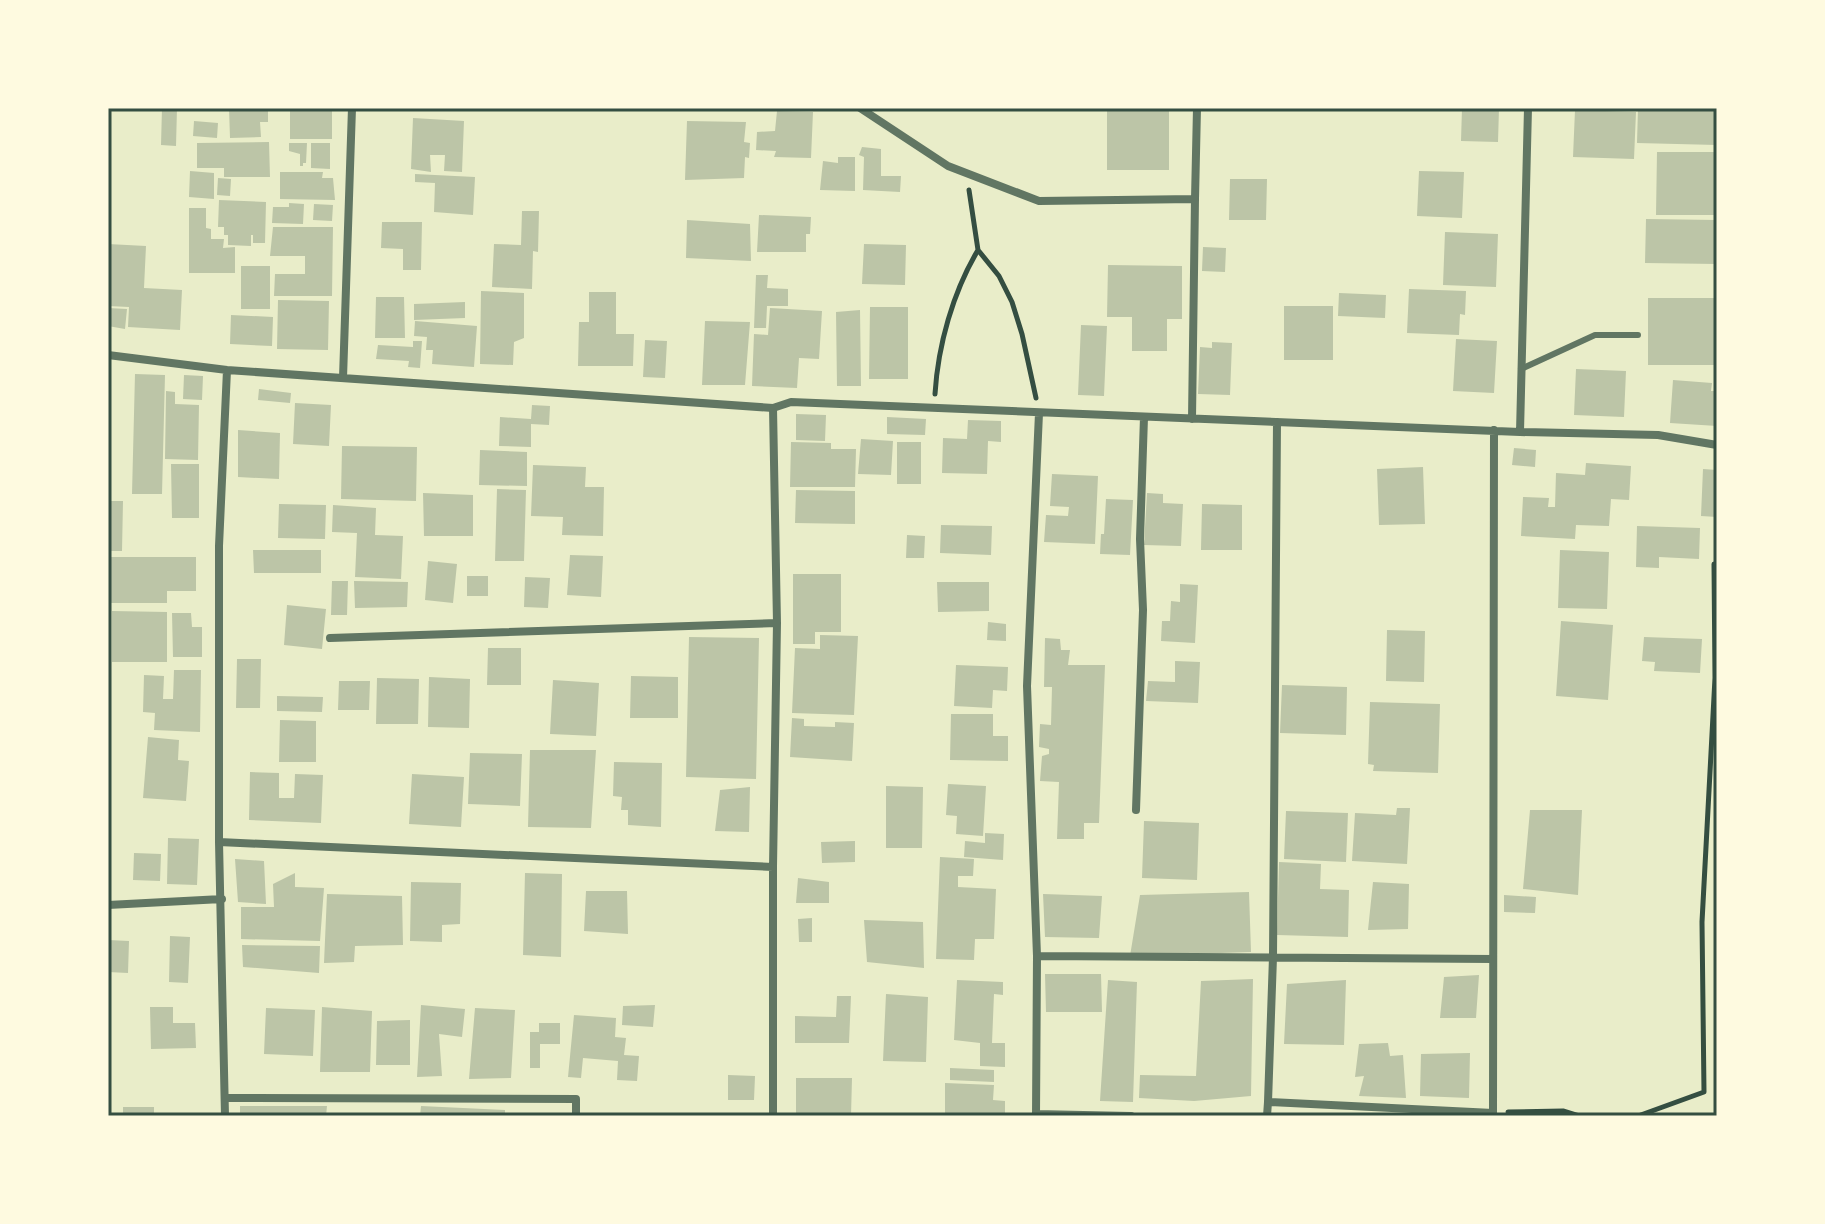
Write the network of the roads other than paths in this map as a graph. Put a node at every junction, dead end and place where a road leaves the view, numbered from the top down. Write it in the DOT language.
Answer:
graph roads {
  1 [pos="352,108"];
  2 [pos="860,108"];
  3 [pos="1197,108"];
  4 [pos="1528,108"];
  5 [pos="1195,199"];
  6 [pos="1638,335"];
  7 [pos="108,355"];
  8 [pos="1521,369"];
  9 [pos="227,370"];
  10 [pos="343,378"];
  11 [pos="773,408"];
  12 [pos="1039,413"];
  13 [pos="1144,417"];
  14 [pos="1192,419"];
  15 [pos="1277,422"];
  16 [pos="1494,430"];
  17 [pos="1520,432"];
  18 [pos="1717,445"];
  19 [pos="777,623"];
  20 [pos="330,638"];
  21 [pos="1136,810"];
  22 [pos="219,842"];
  23 [pos="773,867"];
  24 [pos="222,899"];
  25 [pos="108,905"];
  26 [pos="1037,956"];
  27 [pos="1273,957"];
  28 [pos="1493,959"];
  29 [pos="225,1098"];
  30 [pos="1268,1102"];
  31 [pos="1493,1114"];
  32 [pos="1036,1115"];
  33 [pos="225,1116"];
  34 [pos="576,1116"];
  35 [pos="773,1116"];
  36 [pos="1131,1116"];
  37 [pos="1267,1116"];
  1 -- 10 [label="street"];
  2 -- 5 [label="street"];
  3 -- 5 [label="street"];
  4 -- 8 [label="street"];
  5 -- 14 [label="street"];
  6 -- 8 [label="lane"];
  7 -- 9 [label="street"];
  8 -- 17 [label="street"];
  9 -- 10 [label="street"];
  9 -- 22 [label="street"];
  10 -- 11 [label="street"];
  11 -- 12 [label="street"];
  11 -- 19 [label="street"];
  12 -- 13 [label="street"];
  12 -- 26 [label="street"];
  13 -- 14 [label="street"];
  13 -- 21 [label="street"];
  14 -- 15 [label="street"];
  15 -- 16 [label="street"];
  15 -- 27 [label="street"];
  16 -- 17 [label="street"];
  16 -- 28 [label="street"];
  17 -- 18 [label="street"];
  19 -- 20 [label="street"];
  19 -- 23 [label="street"];
  22 -- 23 [label="street"];
  22 -- 24 [label="street"];
  23 -- 35 [label="street"];
  24 -- 25 [label="street"];
  24 -- 29 [label="street"];
  26 -- 27 [label="street"];
  26 -- 32 [label="street"];
  27 -- 28 [label="street"];
  27 -- 30 [label="street"];
  28 -- 31 [label="street"];
  29 -- 33 [label="street"];
  29 -- 34 [label="street"];
  30 -- 31 [label="street"];
  30 -- 37 [label="street"];
  32 -- 36 [label="street"];
}
